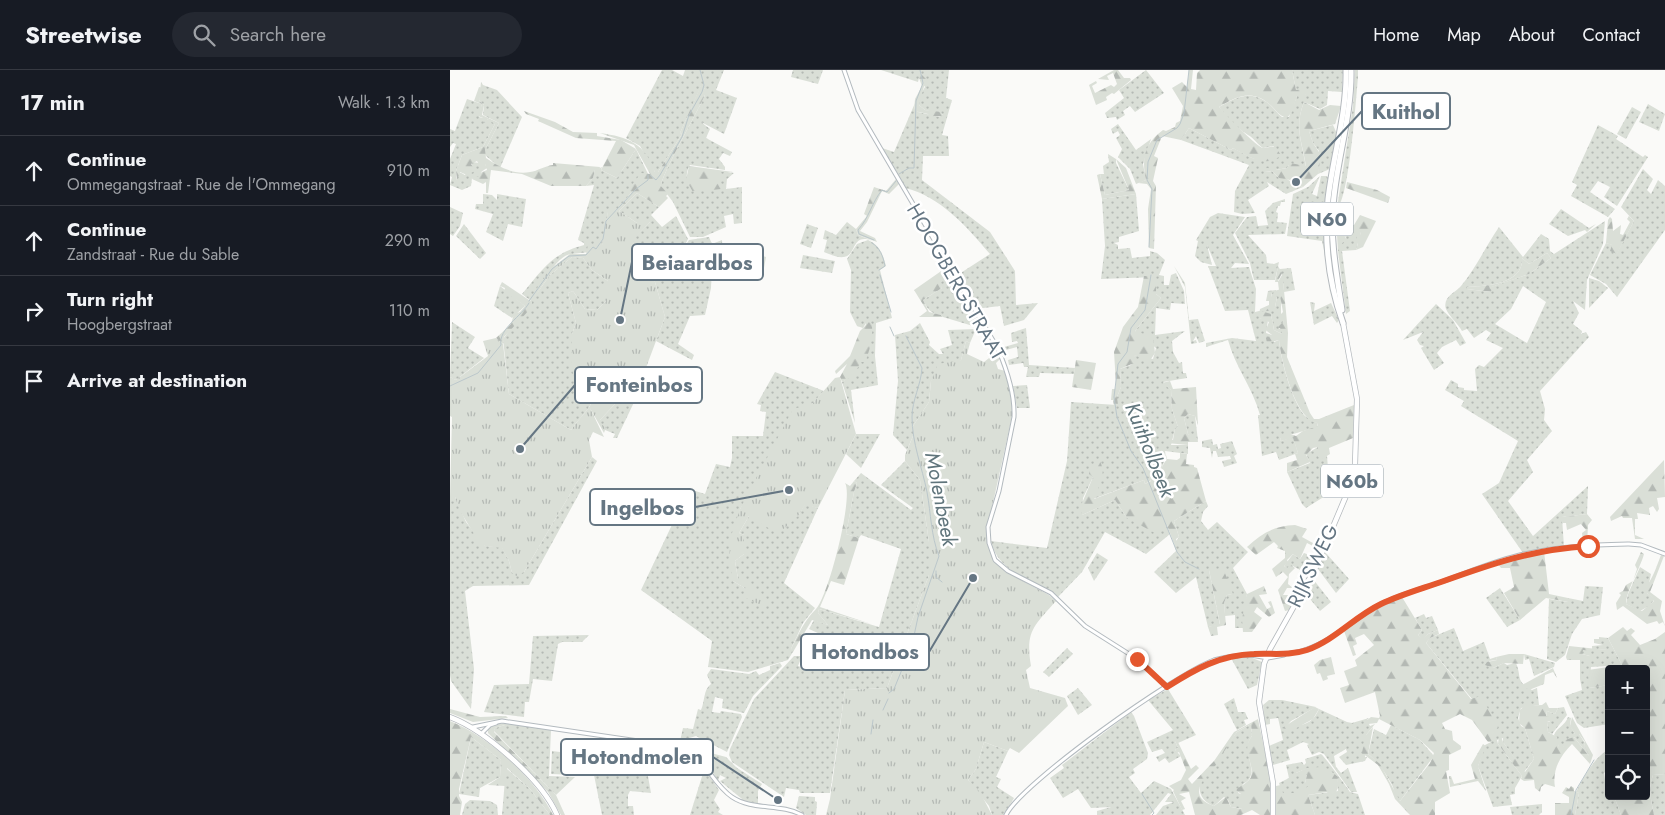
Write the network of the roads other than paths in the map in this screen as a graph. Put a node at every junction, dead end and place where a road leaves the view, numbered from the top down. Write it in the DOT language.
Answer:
graph roads {
  1 [pos="844,70"];
  2 [pos="1346,70"];
  3 [pos="1352,70"];
  4 [pos="1343,323"];
  5 [pos="1665,554"];
  6 [pos="1267,656"];
  7 [pos="1167,687"];
  8 [pos="450,717"];
  9 [pos="506,722"];
  10 [pos="474,727"];
  11 [pos="482,733"];
  12 [pos="557,815"];
  13 [pos="802,815"];
  14 [pos="1006,815"];
  15 [pos="1273,815"];
  1 -- 7 [label="main road, HOOGBERGSTRAAT"];
  2 -- 4 [label="highway, RIJKSWEG / N60"];
  3 -- 4 [label="highway, RIJKSWEG / N60"];
  4 -- 6 [label="main road, RIJKSWEG / N60b"];
  5 -- 6 [label="main road"];
  6 -- 7 [label="main road"];
  6 -- 15 [label="main road, N60b"];
  7 -- 14 [label="main road"];
  8 -- 10 [label="main road"];
  9 -- 10 [label="main road"];
  9 -- 11 [label="main road"];
  9 -- 13 [label="main road"];
  10 -- 11 [label="main road"];
  11 -- 12 [label="main road"];
}
